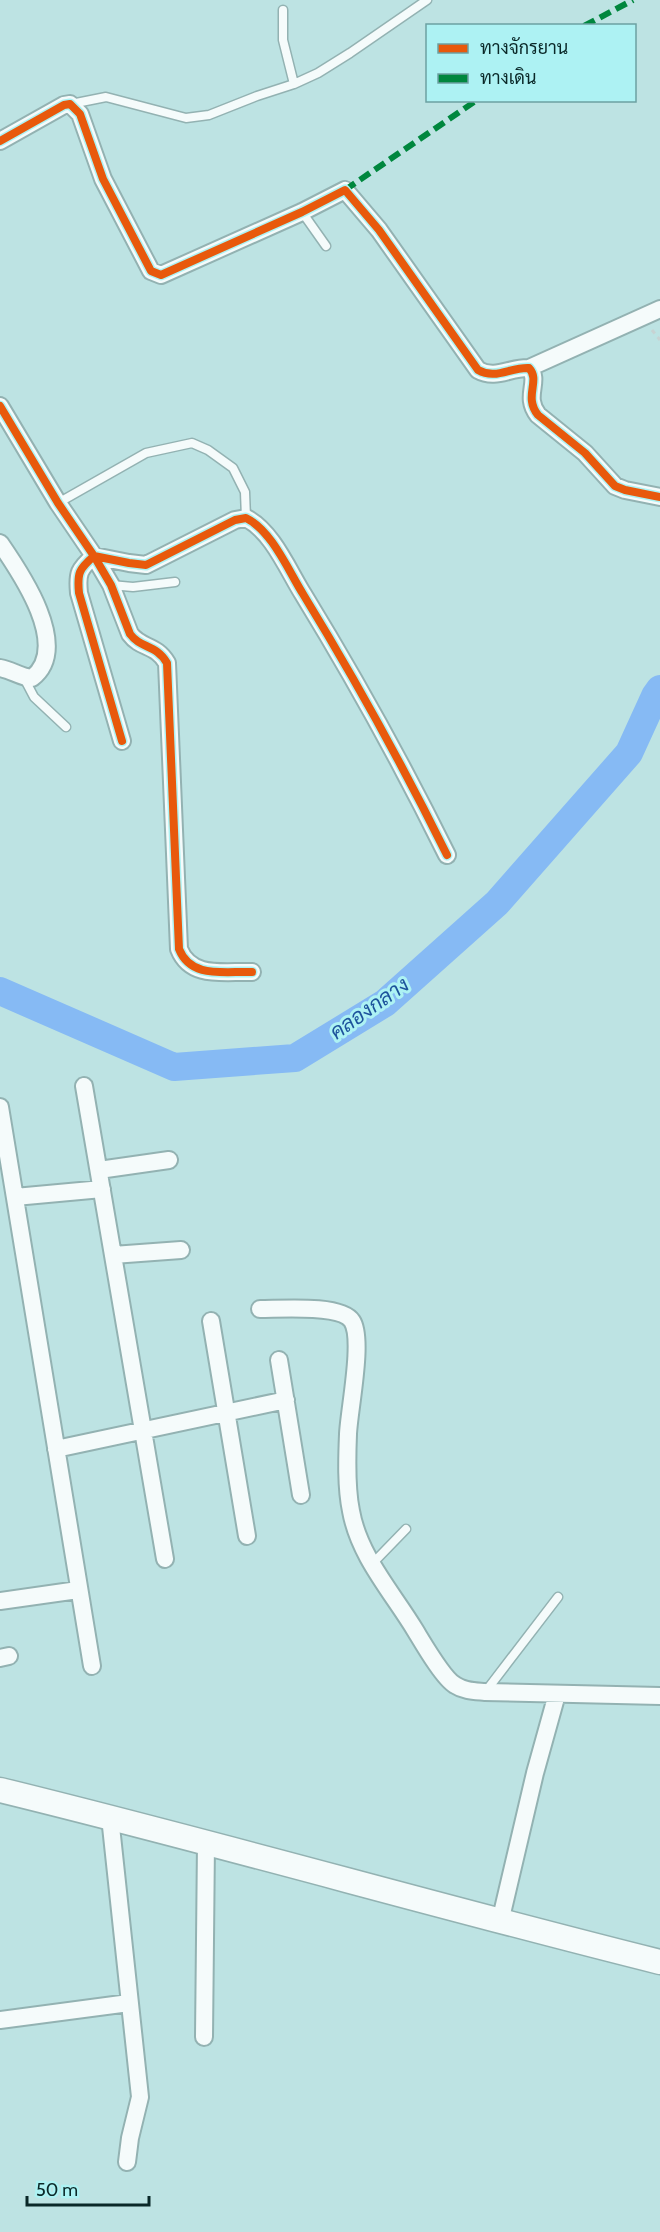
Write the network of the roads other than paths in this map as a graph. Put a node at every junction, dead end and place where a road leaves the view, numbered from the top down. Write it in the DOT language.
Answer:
graph roads {
  1 [pos="427,0"];
  2 [pos="283,10"];
  3 [pos="294,84"];
  4 [pos="70,104"];
  5 [pos="0,141"];
  6 [pos="302,212"];
  7 [pos="326,246"];
  8 [pos="660,309"];
  9 [pos="529,368"];
  10 [pos="0,406"];
  11 [pos="660,497"];
  12 [pos="58,503"];
  13 [pos="246,519"];
  14 [pos="0,543"];
  15 [pos="94,556"];
  16 [pos="175,582"];
  17 [pos="111,585"];
  18 [pos="0,668"];
  19 [pos="24,677"];
  20 [pos="66,727"];
  21 [pos="122,741"];
  22 [pos="447,855"];
  23 [pos="252,972"];
  24 [pos="84,1086"];
  25 [pos="0,1107"];
  26 [pos="169,1160"];
  27 [pos="99,1170"];
  28 [pos="102,1189"];
  29 [pos="15,1197"];
  30 [pos="182,1250"];
  31 [pos="113,1255"];
  32 [pos="260,1309"];
  33 [pos="211,1321"];
  34 [pos="279,1360"];
  35 [pos="286,1400"];
  36 [pos="227,1412"];
  37 [pos="144,1429"];
  38 [pos="56,1449"];
  39 [pos="301,1495"];
  40 [pos="406,1529"];
  41 [pos="247,1536"];
  42 [pos="165,1559"];
  43 [pos="372,1564"];
  44 [pos="78,1590"];
  45 [pos="558,1597"];
  46 [pos="0,1601"];
  47 [pos="92,1666"];
  48 [pos="485,1692"];
  49 [pos="557,1695"];
  50 [pos="660,1696"];
  51 [pos="0,1790"];
  52 [pos="110,1817"];
  53 [pos="206,1843"];
  54 [pos="500,1922"];
  55 [pos="660,1962"];
  56 [pos="129,2003"];
  57 [pos="0,2020"];
  58 [pos="204,2037"];
  59 [pos="127,2162"];
  1 -- 3 [label="lane"];
  2 -- 3 [label="lane"];
  3 -- 4 [label="lane"];
  4 -- 5 [label="street"];
  4 -- 6 [label="street"];
  6 -- 7 [label="lane"];
  6 -- 9 [label="street"];
  8 -- 9 [label="street"];
  9 -- 11 [label="street"];
  10 -- 12 [label="street"];
  12 -- 13 [label="lane"];
  12 -- 15 [label="street"];
  13 -- 15 [label="street"];
  13 -- 22 [label="street"];
  14 -- 19 [label="street"];
  15 -- 17 [label="street"];
  15 -- 21 [label="street"];
  16 -- 17 [label="lane"];
  17 -- 23 [label="street"];
  18 -- 19 [label="street"];
  19 -- 20 [label="lane"];
  24 -- 27 [label="street"];
  25 -- 29 [label="street"];
  26 -- 27 [label="street"];
  27 -- 28 [label="street"];
  28 -- 29 [label="street"];
  28 -- 31 [label="street"];
  29 -- 38 [label="street"];
  30 -- 31 [label="street"];
  31 -- 37 [label="street"];
  32 -- 43 [label="street"];
  33 -- 36 [label="street"];
  34 -- 35 [label="street"];
  35 -- 36 [label="street"];
  35 -- 39 [label="street"];
  36 -- 37 [label="street"];
  36 -- 41 [label="street"];
  37 -- 38 [label="street"];
  37 -- 42 [label="street"];
  38 -- 44 [label="street"];
  40 -- 43 [label="lane"];
  43 -- 48 [label="street"];
  44 -- 46 [label="street"];
  44 -- 47 [label="street"];
  45 -- 48 [label="lane"];
  48 -- 49 [label="street"];
  49 -- 50 [label="street"];
  49 -- 54 [label="street"];
  51 -- 52 [label="main road"];
  52 -- 53 [label="main road"];
  52 -- 56 [label="street"];
  53 -- 54 [label="main road"];
  53 -- 58 [label="street"];
  54 -- 55 [label="main road"];
  56 -- 57 [label="street"];
  56 -- 59 [label="street"];
}
